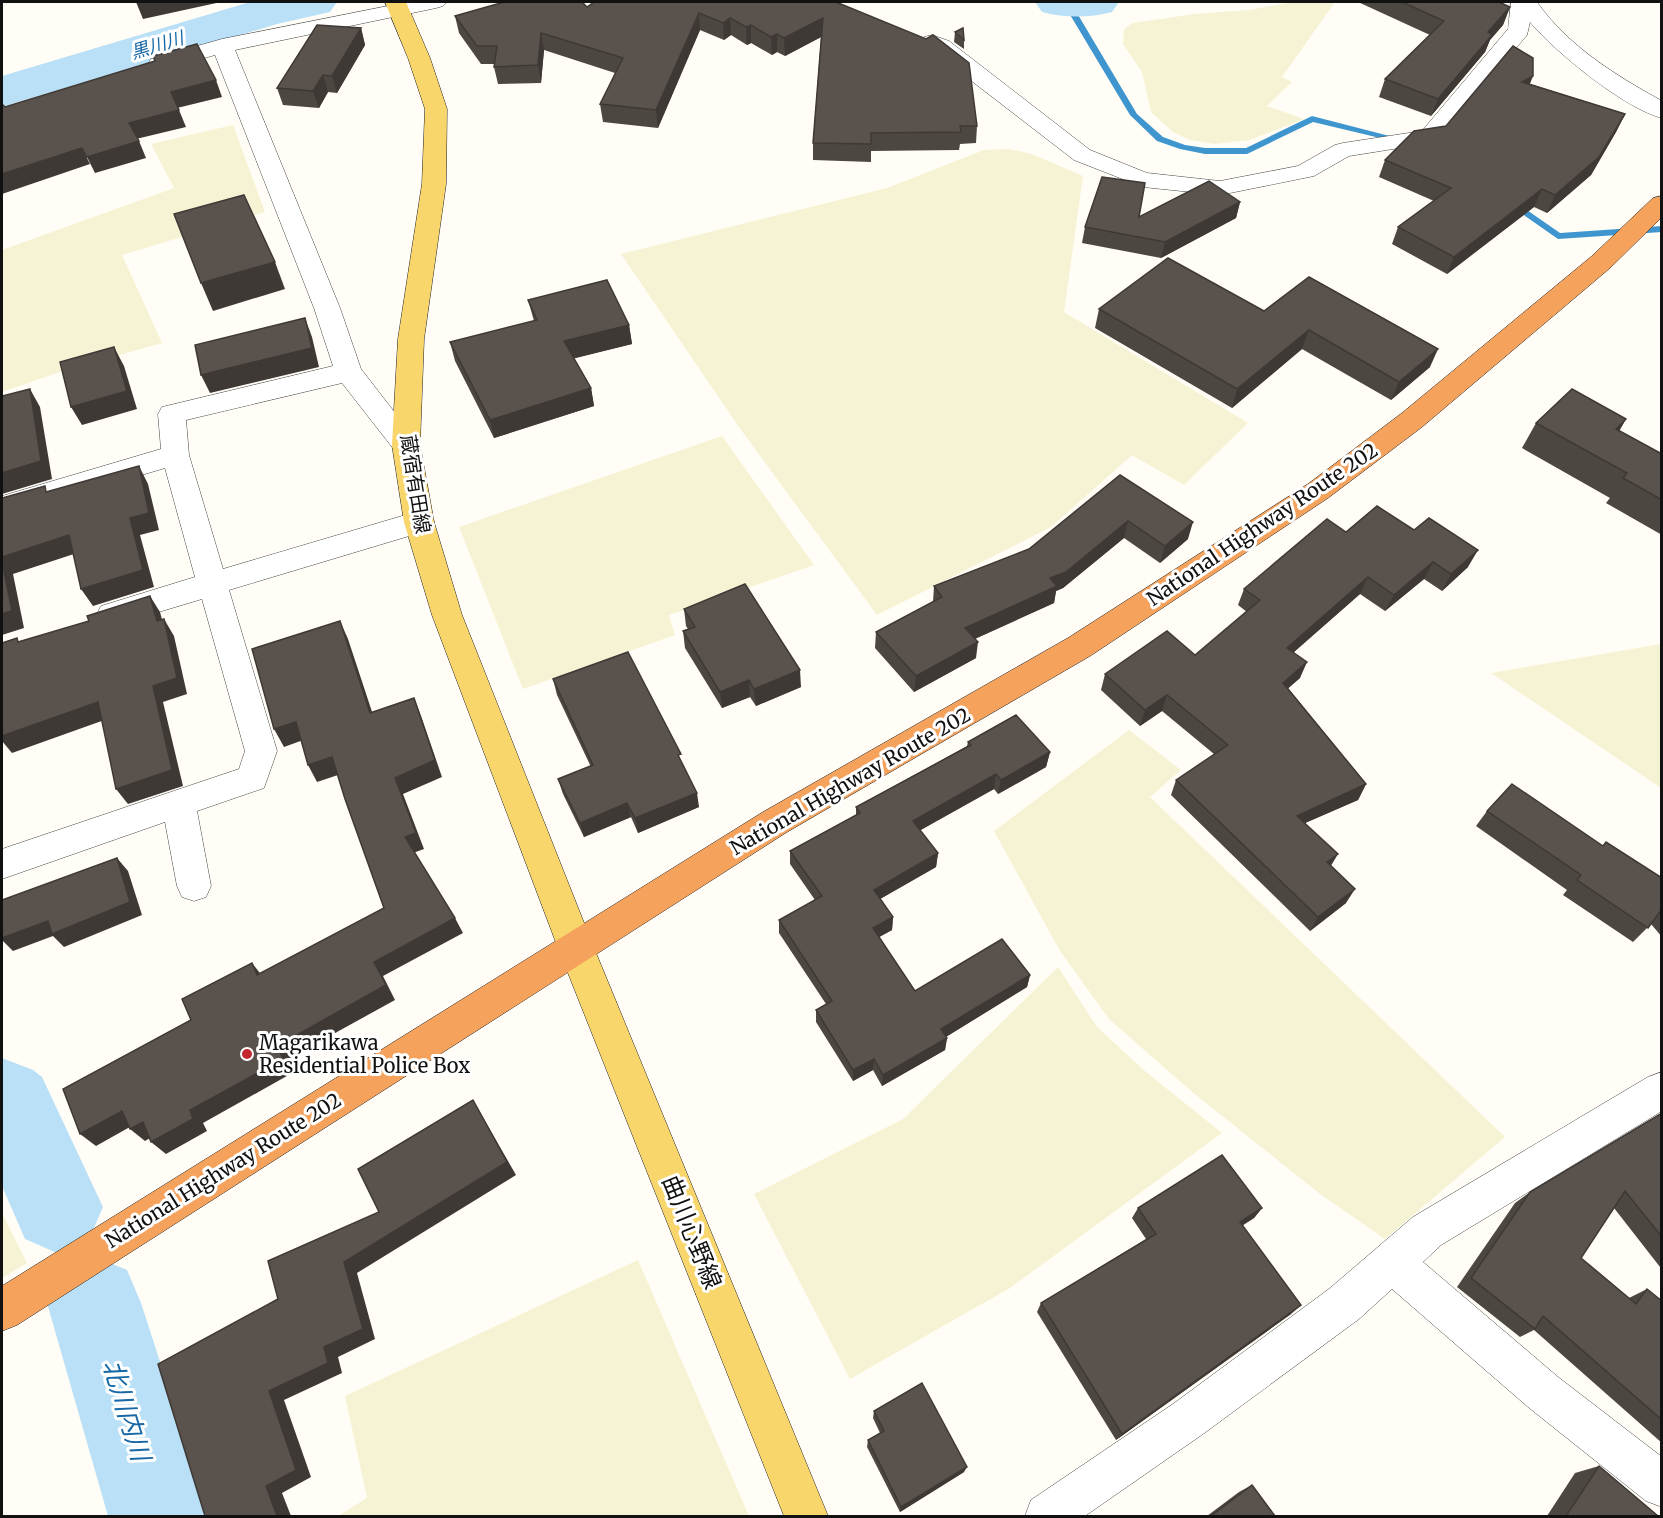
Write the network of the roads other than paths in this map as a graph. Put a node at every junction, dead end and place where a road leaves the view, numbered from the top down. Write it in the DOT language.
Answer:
graph roads {
  1 [pos="436,2"];
  2 [pos="1521,2"];
  3 [pos="1527,2"];
  4 [pos="397,6"];
  5 [pos="909,33"];
  6 [pos="222,46"];
  7 [pos="135,70"];
  8 [pos="1662,111"];
  9 [pos="1662,203"];
  10 [pos="348,372"];
  11 [pos="406,446"];
  12 [pos="175,455"];
  13 [pos="2,506"];
  14 [pos="419,522"];
  15 [pos="210,583"];
  16 [pos="89,621"];
  17 [pos="179,803"];
  18 [pos="2,864"];
  19 [pos="194,886"];
  20 [pos="576,948"];
  21 [pos="1662,1090"];
  22 [pos="1392,1262"];
  23 [pos="2,1310"];
  24 [pos="1662,1485"];
  25 [pos="806,1516"];
  26 [pos="1047,1516"];
  1 -- 4 [label="street"];
  2 -- 5 [label="street"];
  3 -- 8 [label="street"];
  4 -- 6 [label="street"];
  4 -- 11 [label="main road, 蔵宿有田線"];
  6 -- 7 [label="street"];
  6 -- 10 [label="street"];
  9 -- 20 [label="highway, National Highway Route 202"];
  10 -- 11 [label="street"];
  10 -- 12 [label="street"];
  11 -- 14 [label="main road, 蔵宿有田線"];
  12 -- 13 [label="street"];
  12 -- 15 [label="street"];
  14 -- 15 [label="street"];
  14 -- 20 [label="main road, 蔵宿有田線"];
  15 -- 16 [label="street"];
  15 -- 17 [label="street"];
  17 -- 18 [label="street"];
  17 -- 19 [label="street"];
  20 -- 23 [label="highway, National Highway Route 202"];
  20 -- 25 [label="main road, 曲川心野線"];
  21 -- 22 [label="street"];
  22 -- 24 [label="street"];
  22 -- 26 [label="street"];
}
